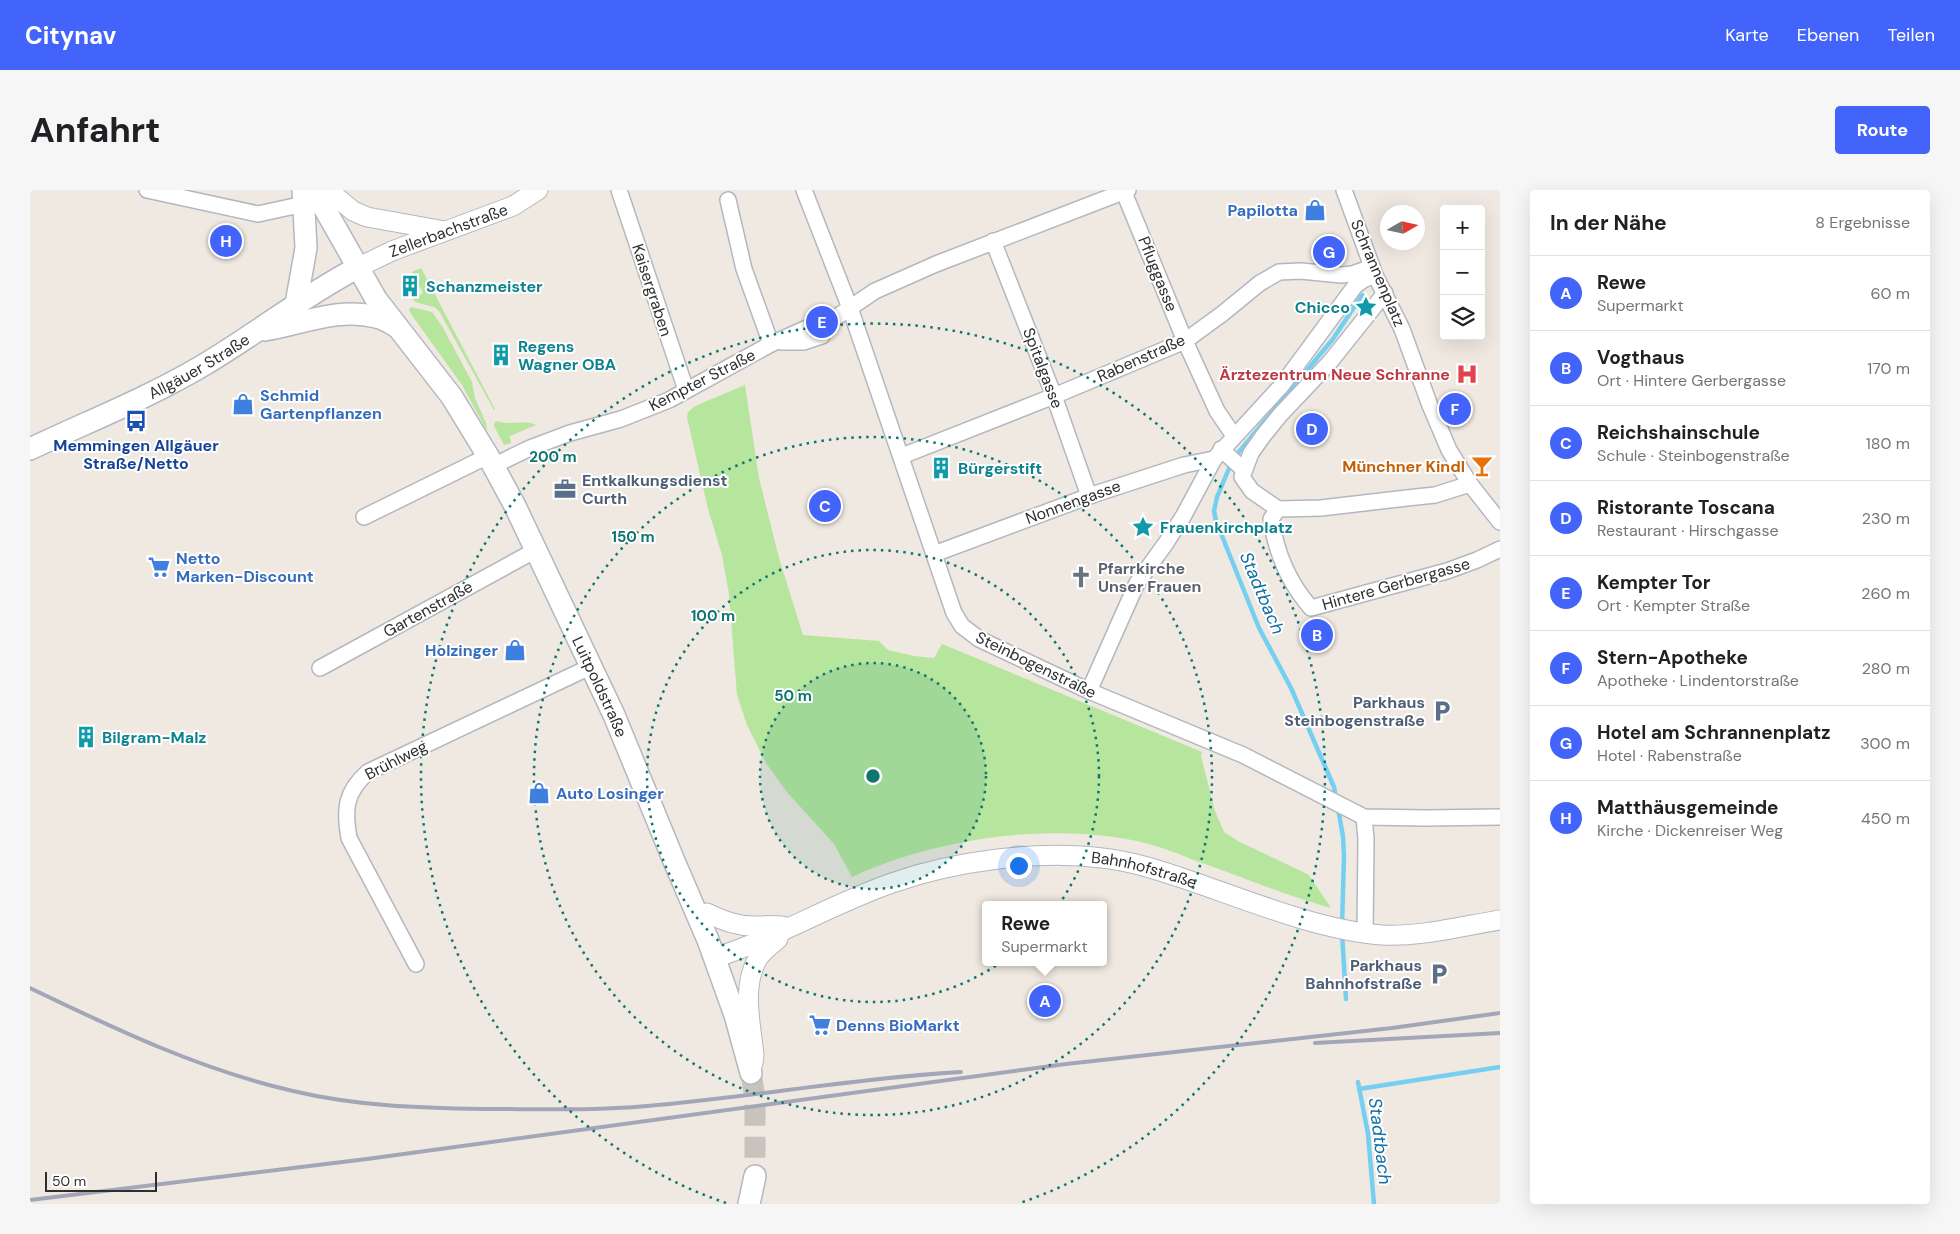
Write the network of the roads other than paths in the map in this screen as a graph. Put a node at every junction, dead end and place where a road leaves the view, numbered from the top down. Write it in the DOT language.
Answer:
graph roads {
  1 [pos="147,190"];
  2 [pos="328,190"];
  3 [pos="538,190"];
  4 [pos="619,190"];
  5 [pos="804,190"];
  6 [pos="1344,190"];
  7 [pos="1125,191"];
  8 [pos="307,195"];
  9 [pos="728,200"];
  10 [pos="446,231"];
  11 [pos="993,241"];
  12 [pos="357,268"];
  13 [pos="1374,271"];
  14 [pos="1385,293"];
  15 [pos="296,304"];
  16 [pos="850,308"];
  17 [pos="835,318"];
  18 [pos="398,327"];
  19 [pos="809,327"];
  20 [pos="258,332"];
  21 [pos="1185,341"];
  22 [pos="773,343"];
  23 [pos="686,390"];
  24 [pos="1054,396"];
  25 [pos="1234,436"];
  26 [pos="30,449"];
  27 [pos="902,456"];
  28 [pos="1229,459"];
  29 [pos="491,461"];
  30 [pos="1470,484"];
  31 [pos="1088,496"];
  32 [pos="1278,509"];
  33 [pos="364,517"];
  34 [pos="1500,522"];
  35 [pos="1500,549"];
  36 [pos="536,550"];
  37 [pos="934,554"];
  38 [pos="592,666"];
  39 [pos="320,668"];
  40 [pos="1089,691"];
  41 [pos="1364,817"];
  42 [pos="1500,817"];
  43 [pos="687,892"];
  44 [pos="707,913"];
  45 [pos="1500,920"];
  46 [pos="790,927"];
  47 [pos="1358,932"];
  48 [pos="715,958"];
  49 [pos="416,964"];
  50 [pos="751,1073"];
  51 [pos="755,1176"];
  52 [pos="749,1204"];
  1 -- 8 [label="street"];
  2 -- 10 [label="street"];
  3 -- 10 [label="street, Zellerbachstraße"];
  4 -- 23 [label="street, Kaisergraben"];
  5 -- 16 [label="street, Steinbogenstraße"];
  6 -- 13 [label="street, Schrannenplatz"];
  7 -- 11 [label="street, Kempter Straße"];
  7 -- 21 [label="street, Pfluggasse"];
  8 -- 12 [label="main road, Luitpoldstraße"];
  8 -- 15 [label="main road"];
  9 -- 22 [label="street, Kempter Straße"];
  10 -- 12 [label="street, Zellerbachstraße"];
  11 -- 16 [label="street, Kempter Straße"];
  11 -- 24 [label="street, Spitalgasse"];
  12 -- 15 [label="main road, Allgäuer Straße"];
  12 -- 18 [label="main road, Luitpoldstraße"];
  13 -- 14 [label="street, Schrannenplatz"];
  13 -- 21 [label="street, Rabenstraße"];
  13 -- 25 [label="street"];
  14 -- 28 [label="street"];
  14 -- 30 [label="street, Schrannenplatz"];
  15 -- 20 [label="main road, Allgäuer Straße"];
  16 -- 17 [label="street, Kempter Straße"];
  16 -- 22 [label="street, Kempter Straße"];
  16 -- 27 [label="street, Steinbogenstraße"];
  18 -- 20 [label="main road"];
  18 -- 29 [label="main road, Luitpoldstraße"];
  19 -- 22 [label="street, Kempter Straße"];
  20 -- 26 [label="main road, Allgäuer Straße"];
  21 -- 24 [label="street, Rabenstraße"];
  21 -- 25 [label="street, Pfluggasse"];
  22 -- 23 [label="street, Kempter Straße"];
  23 -- 29 [label="street, Kempter Straße"];
  24 -- 27 [label="street, Rabenstraße"];
  24 -- 31 [label="street, Spitalgasse"];
  25 -- 28 [label="street"];
  27 -- 37 [label="street, Steinbogenstraße"];
  28 -- 31 [label="street, Nonnengasse"];
  28 -- 32 [label="street"];
  28 -- 40 [label="street"];
  29 -- 33 [label="street, Kempter Straße"];
  29 -- 36 [label="main road, Luitpoldstraße"];
  30 -- 32 [label="street"];
  30 -- 34 [label="street, Schrannenplatz"];
  31 -- 37 [label="street, Nonnengasse"];
  32 -- 35 [label="street, Hintere Gerbergasse"];
  36 -- 38 [label="main road, Luitpoldstraße"];
  36 -- 39 [label="street, Gartenstraße"];
  37 -- 40 [label="street, Steinbogenstraße"];
  38 -- 43 [label="main road, Luitpoldstraße"];
  38 -- 49 [label="street, Brühlweg"];
  40 -- 41 [label="street, Steinbogenstraße"];
  41 -- 42 [label="street"];
  41 -- 47 [label="street"];
  43 -- 44 [label="main road"];
  43 -- 48 [label="main road, Luitpoldstraße"];
  44 -- 46 [label="street, Bahnhofstraße"];
  45 -- 47 [label="street, Bahnhofstraße"];
  46 -- 47 [label="street, Bahnhofstraße"];
  46 -- 48 [label="street, Bahnhofstraße"];
  46 -- 50 [label="street"];
  48 -- 50 [label="main road, Luitpoldstraße"];
  51 -- 52 [label="main road"];
}
